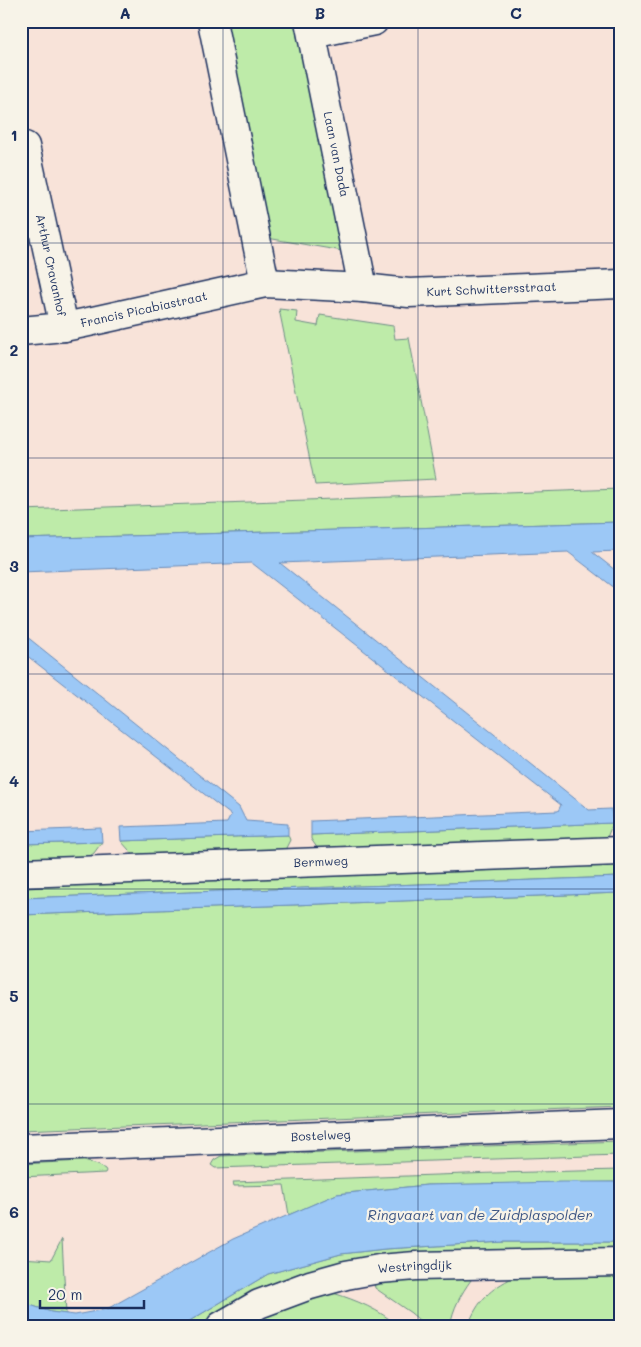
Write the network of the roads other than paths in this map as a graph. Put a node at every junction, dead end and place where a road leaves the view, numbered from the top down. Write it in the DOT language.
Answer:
graph roads {
  1 [pos="212,21"];
  2 [pos="374,21"];
  3 [pos="311,28"];
  4 [pos="23,139"];
  5 [pos="265,283"];
  6 [pos="620,284"];
  7 [pos="363,288"];
  8 [pos="64,327"];
  9 [pos="21,331"];
  10 [pos="620,851"];
  11 [pos="21,873"];
  12 [pos="620,1124"];
  13 [pos="21,1148"];
  14 [pos="620,1262"];
  15 [pos="221,1326"];
  1 -- 5 [label="street"];
  2 -- 3 [label="street"];
  3 -- 7 [label="street, Laan van Dada"];
  4 -- 8 [label="street, Arthur Cravanhof"];
  5 -- 7 [label="street, Francis Picabiastraat"];
  5 -- 8 [label="street, Francis Picabiastraat"];
  6 -- 7 [label="street, Kurt Schwittersstraat"];
  8 -- 9 [label="street, Francis Picabiastraat"];
  10 -- 11 [label="street, Bermweg"];
  12 -- 13 [label="street, Bostelweg"];
  14 -- 15 [label="street, Westringdijk"];
}
